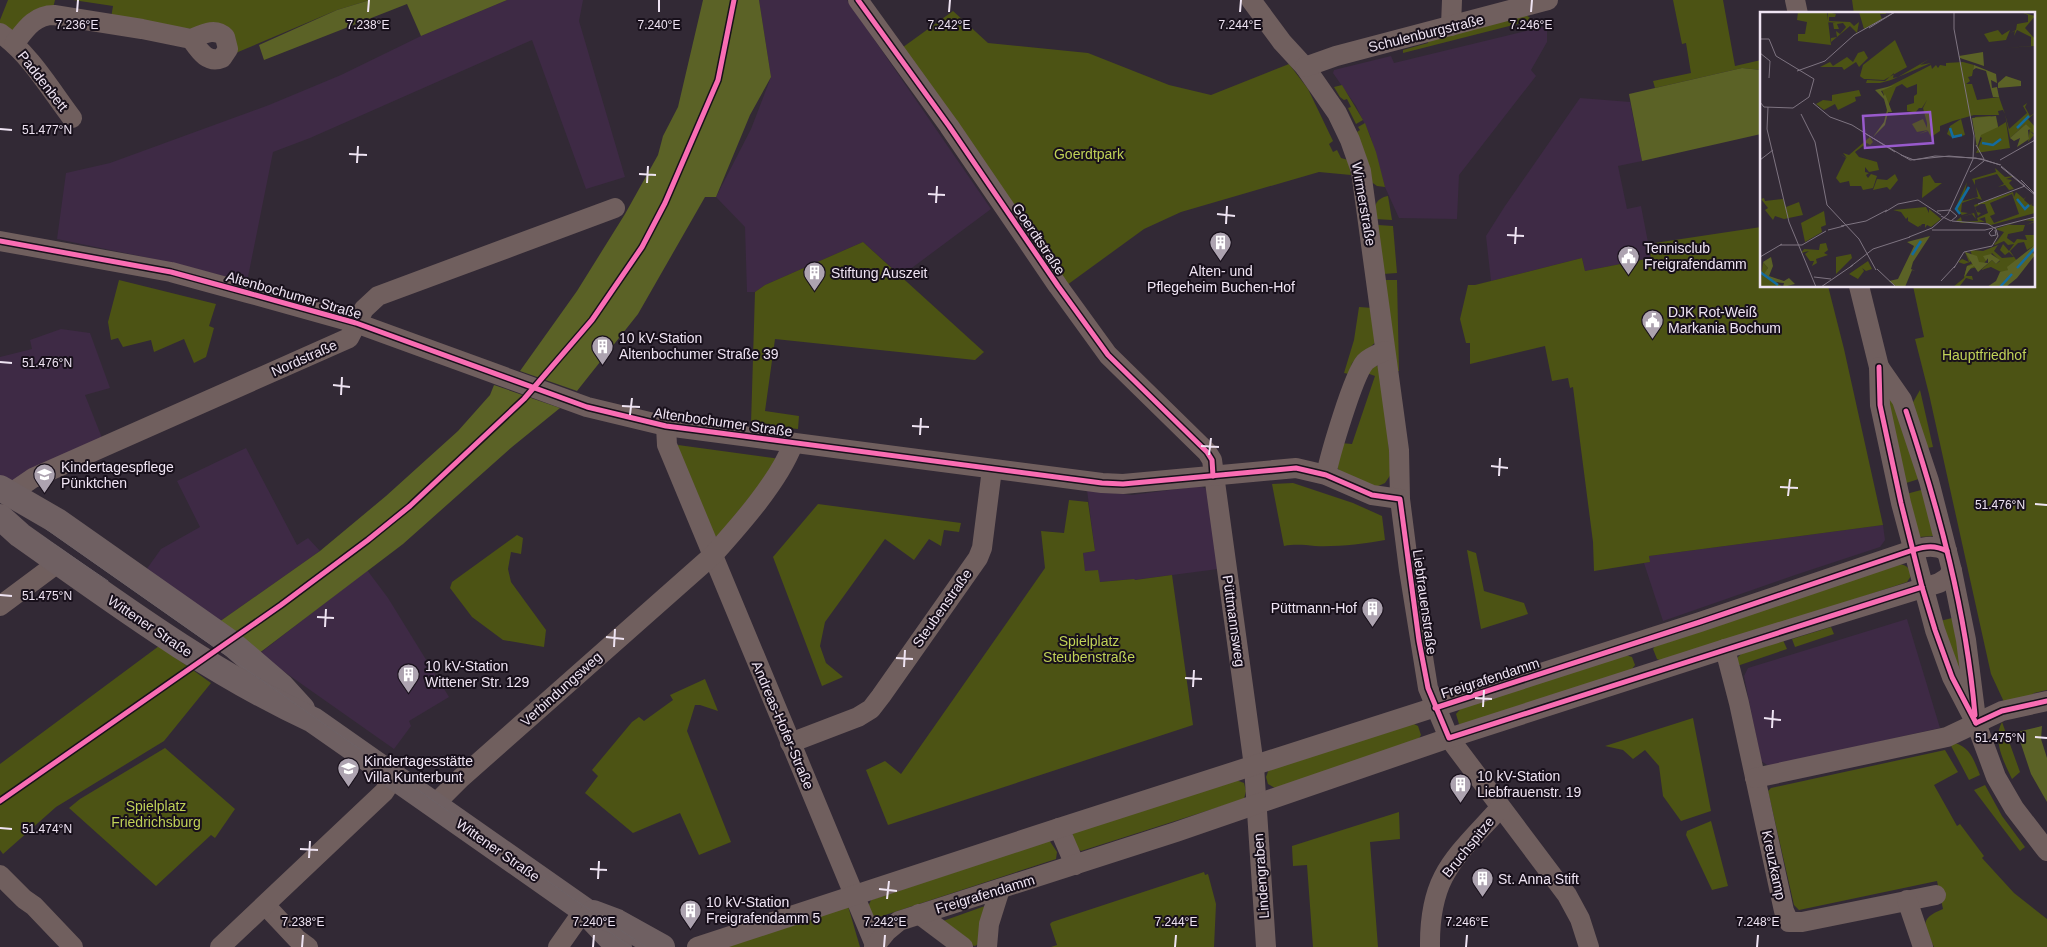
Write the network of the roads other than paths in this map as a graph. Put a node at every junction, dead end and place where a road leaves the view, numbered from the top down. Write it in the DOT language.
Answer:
graph roads {
  1 [pos="858,0"];
  2 [pos="1251,0"];
  3 [pos="1452,0"];
  4 [pos="1548,0"];
  5 [pos="1451,26"];
  6 [pos="7,39"];
  7 [pos="192,39"];
  8 [pos="1305,67"];
  9 [pos="72,118"];
  10 [pos="615,208"];
  11 [pos="0,240"];
  12 [pos="1859,288"];
  13 [pos="356,323"];
  14 [pos="1385,351"];
  15 [pos="1879,367"];
  16 [pos="666,426"];
  17 [pos="793,444"];
  18 [pos="992,469"];
  19 [pos="1326,475"];
  20 [pos="1214,476"];
  21 [pos="5,490"];
  22 [pos="1400,499"];
  23 [pos="40,509"];
  24 [pos="0,517"];
  25 [pos="20,535"];
  26 [pos="1913,550"];
  27 [pos="1947,551"];
  28 [pos="713,555"];
  29 [pos="59,562"];
  30 [pos="1952,571"];
  31 [pos="1922,587"];
  32 [pos="0,606"];
  33 [pos="1639,641"];
  34 [pos="1725,649"];
  35 [pos="1650,673"];
  36 [pos="2047,700"];
  37 [pos="1435,708"];
  38 [pos="313,720"];
  39 [pos="1976,723"];
  40 [pos="1449,738"];
  41 [pos="790,744"];
  42 [pos="1254,766"];
  43 [pos="394,777"];
  44 [pos="1755,778"];
  45 [pos="434,805"];
  46 [pos="1256,805"];
  47 [pos="1500,808"];
  48 [pos="1059,828"];
  49 [pos="2047,852"];
  50 [pos="1075,865"];
  51 [pos="0,875"];
  52 [pos="1000,890"];
  53 [pos="854,895"];
  54 [pos="1936,895"];
  55 [pos="1907,900"];
  56 [pos="266,906"];
  57 [pos="584,910"];
  58 [pos="919,914"];
  59 [pos="874,946"];
  60 [pos="73,947"];
  61 [pos="220,947"];
  62 [pos="308,947"];
  63 [pos="558,947"];
  64 [pos="619,947"];
  65 [pos="662,947"];
  66 [pos="697,947"];
  67 [pos="963,947"];
  68 [pos="987,947"];
  69 [pos="1266,947"];
  70 [pos="1430,947"];
  71 [pos="1589,947"];
  72 [pos="1922,947"];
  1 -- 20 [label="street, Goerdtstraße"];
  2 -- 8 [label="street, Wirmerstraße"];
  3 -- 5 [label="street"];
  4 -- 5 [label="street, Schulenburgstraße"];
  5 -- 8 [label="street, Schulenburgstraße"];
  6 -- 7 [label="street, Paddenbett"];
  6 -- 9 [label="street, Paddenbett"];
  8 -- 14 [label="street, Wirmerstraße"];
  10 -- 13 [label="street, Nordstraße"];
  11 -- 13 [label="street, Altenbochumer Straße"];
  12 -- 15 [label="street"];
  13 -- 16 [label="street, Altenbochumer Straße"];
  13 -- 21 [label="street, Nordstraße"];
  14 -- 19 [label="street"];
  14 -- 22 [label="street, Wirmerstraße"];
  15 -- 26 [label="street"];
  15 -- 27 [label="street"];
  16 -- 17 [label="street, Altenbochumer Straße"];
  16 -- 28 [label="street, Andreas-Hofer-Straße"];
  17 -- 18 [label="street, Altenbochumer Straße"];
  17 -- 28 [label="street"];
  18 -- 20 [label="street, Altenbochumer Straße"];
  18 -- 41 [label="street, Steubenstraße"];
  19 -- 20 [label="street, Altenbochumer Straße"];
  19 -- 22 [label="street, Altenbochumer Straße"];
  20 -- 42 [label="street, Püttmannsweg"];
  21 -- 23 [label="main road, Wittener Straße"];
  22 -- 37 [label="street, Liebfrauenstraße"];
  23 -- 25 [label="main road"];
  23 -- 38 [label="main road, Wittener Straße"];
  24 -- 25 [label="main road, Wittener Straße"];
  25 -- 29 [label="main road, Wittener Straße"];
  26 -- 27 [label="street"];
  26 -- 31 [label="street"];
  26 -- 33 [label="street, Freigrafendamm"];
  27 -- 30 [label="street"];
  28 -- 41 [label="street, Andreas-Hofer-Straße"];
  28 -- 45 [label="street, Verbindungsweg"];
  29 -- 32 [label="street"];
  29 -- 38 [label="main road, Wittener Straße"];
  30 -- 31 [label="street"];
  30 -- 39 [label="street"];
  31 -- 34 [label="street, Freigrafendamm"];
  31 -- 39 [label="street"];
  33 -- 35 [label="street"];
  33 -- 37 [label="street, Freigrafendamm"];
  34 -- 35 [label="street, Freigrafendamm"];
  34 -- 44 [label="street, Kreuzkamp"];
  35 -- 40 [label="street, Freigrafendamm"];
  36 -- 39 [label="street"];
  37 -- 40 [label="street, Freigrafendamm"];
  37 -- 42 [label="street, Freigrafendamm"];
  38 -- 43 [label="main road, Wittener Straße"];
  39 -- 44 [label="street"];
  39 -- 49 [label="street"];
  40 -- 46 [label="street, Freigrafendamm"];
  40 -- 47 [label="street"];
  41 -- 53 [label="street, Andreas-Hofer-Straße"];
  42 -- 46 [label="street"];
  42 -- 48 [label="street, Freigrafendamm"];
  43 -- 45 [label="main road, Wittener Straße"];
  43 -- 56 [label="street"];
  44 -- 55 [label="street, Kreuzkamp"];
  45 -- 57 [label="main road, Wittener Straße"];
  46 -- 50 [label="street, Freigrafendamm"];
  46 -- 69 [label="street, Lindengraben"];
  47 -- 70 [label="street, Bruchspitze"];
  47 -- 71 [label="street"];
  48 -- 50 [label="street"];
  48 -- 53 [label="street, Freigrafendamm"];
  50 -- 52 [label="street, Freigrafendamm"];
  51 -- 60 [label="street"];
  52 -- 58 [label="street, Freigrafendamm"];
  52 -- 68 [label="street"];
  53 -- 59 [label="street, Freigrafendamm"];
  53 -- 66 [label="street, Freigrafendamm"];
  54 -- 55 [label="street, Kreuzkamp"];
  55 -- 72 [label="street"];
  56 -- 61 [label="street"];
  56 -- 62 [label="street"];
  57 -- 63 [label="street"];
  57 -- 64 [label="main road, Wittener Straße"];
  57 -- 65 [label="main road, Wittener Straße"];
  58 -- 59 [label="street, Freigrafendamm"];
  58 -- 67 [label="street"];
}
